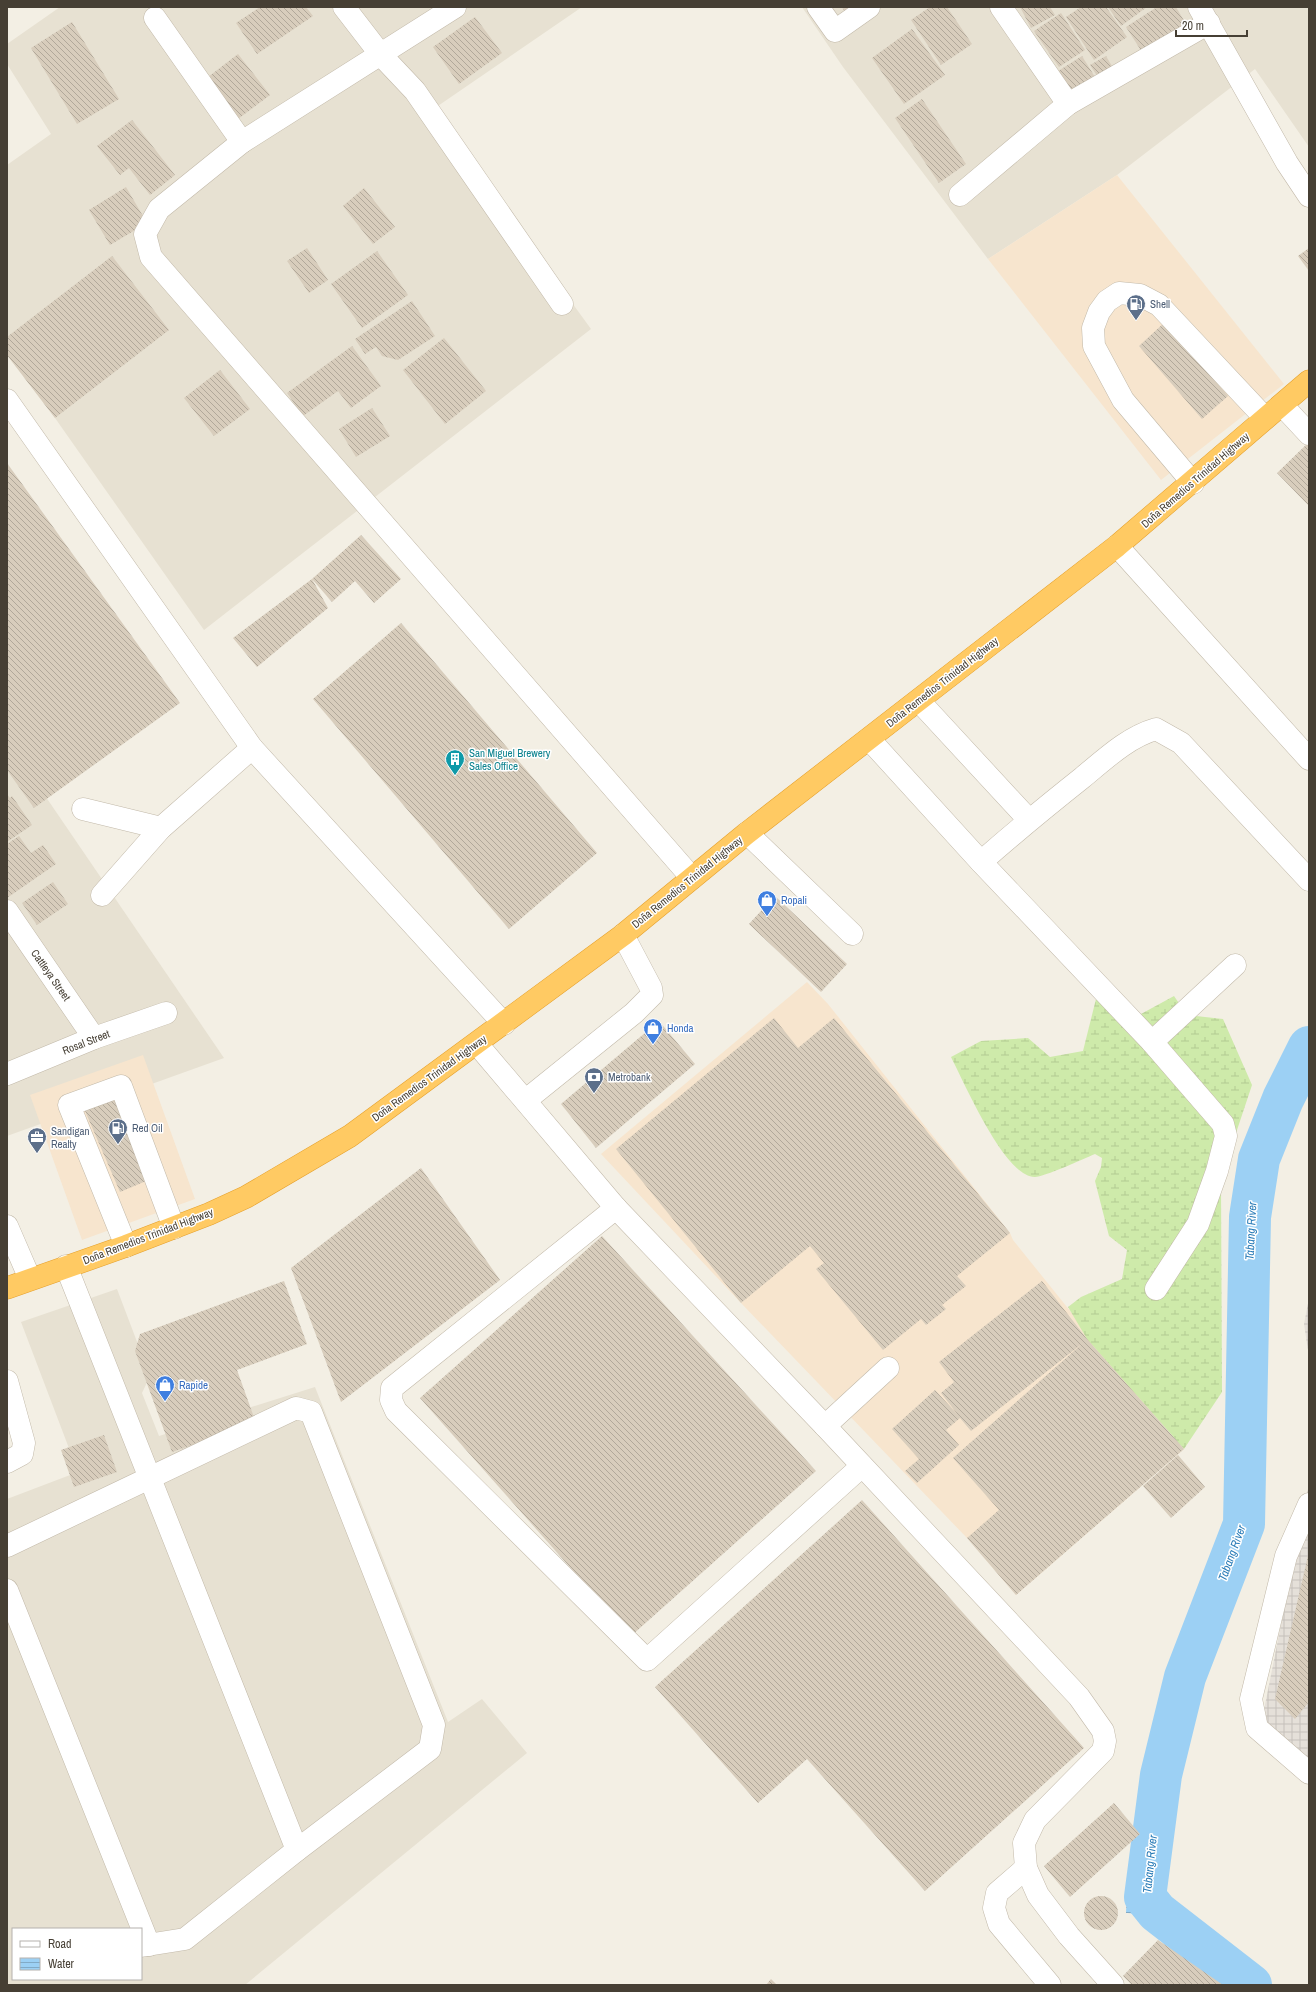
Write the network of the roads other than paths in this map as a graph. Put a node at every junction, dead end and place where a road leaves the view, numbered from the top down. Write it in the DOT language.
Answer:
graph roads {
  1 [pos="344,7"];
  2 [pos="455,7"];
  3 [pos="818,7"];
  4 [pos="870,7"];
  5 [pos="1001,7"];
  6 [pos="1204,15"];
  7 [pos="155,18"];
  8 [pos="381,55"];
  9 [pos="1068,104"];
  10 [pos="242,142"];
  11 [pos="960,195"];
  12 [pos="1309,196"];
  13 [pos="562,304"];
  14 [pos="1309,381"];
  15 [pos="7,400"];
  16 [pos="1274,411"];
  17 [pos="1309,434"];
  18 [pos="1193,483"];
  19 [pos="1117,546"];
  20 [pos="919,701"];
  21 [pos="868,740"];
  22 [pos="252,748"];
  23 [pos="1309,759"];
  24 [pos="83,809"];
  25 [pos="1029,820"];
  26 [pos="161,828"];
  27 [pos="747,833"];
  28 [pos="981,862"];
  29 [pos="692,878"];
  30 [pos="1309,880"];
  31 [pos="102,895"];
  32 [pos="7,911"];
  33 [pos="852,934"];
  34 [pos="623,935"];
  35 [pos="1235,965"];
  36 [pos="166,1013"];
  37 [pos="504,1024"];
  38 [pos="94,1038"];
  39 [pos="1152,1042"];
  40 [pos="477,1044"];
  41 [pos="7,1074"];
  42 [pos="526,1100"];
  43 [pos="616,1208"];
  44 [pos="7,1226"];
  45 [pos="174,1228"];
  46 [pos="126,1246"];
  47 [pos="66,1266"];
  48 [pos="30,1279"];
  49 [pos="7,1288"];
  50 [pos="1156,1289"];
  51 [pos="888,1368"];
  52 [pos="7,1381"];
  53 [pos="825,1426"];
  54 [pos="7,1462"];
  55 [pos="862,1466"];
  56 [pos="150,1477"];
  57 [pos="1309,1504"];
  58 [pos="7,1546"];
  59 [pos="7,1590"];
  60 [pos="1309,1773"];
  61 [pos="297,1850"];
  62 [pos="1026,1868"];
  63 [pos="138,1928"];
  64 [pos="145,1946"];
  65 [pos="1050,1985"];
  66 [pos="1113,1985"];
  1 -- 8 [label="street"];
  2 -- 8 [label="street"];
  3 -- 4 [label="street"];
  5 -- 9 [label="street"];
  6 -- 9 [label="street"];
  6 -- 12 [label="street"];
  7 -- 10 [label="street"];
  8 -- 10 [label="street"];
  8 -- 13 [label="street"];
  9 -- 11 [label="street"];
  10 -- 29 [label="street"];
  14 -- 16 [label="highway, Doña Remedios Trinidad Highway"];
  15 -- 22 [label="street"];
  16 -- 17 [label="street"];
  16 -- 18 [label="highway, Doña Remedios Trinidad Highway"];
  16 -- 18 [label="street"];
  18 -- 19 [label="highway, Doña Remedios Trinidad Highway"];
  19 -- 20 [label="highway, Doña Remedios Trinidad Highway"];
  19 -- 23 [label="street"];
  20 -- 21 [label="highway, Doña Remedios Trinidad Highway"];
  20 -- 25 [label="street"];
  21 -- 27 [label="highway, Doña Remedios Trinidad Highway"];
  21 -- 28 [label="street"];
  22 -- 26 [label="street"];
  22 -- 37 [label="street"];
  24 -- 26 [label="street"];
  25 -- 28 [label="street"];
  25 -- 30 [label="street"];
  26 -- 31 [label="street"];
  27 -- 29 [label="highway, Doña Remedios Trinidad Highway"];
  27 -- 33 [label="street"];
  28 -- 39 [label="street"];
  29 -- 34 [label="highway, Doña Remedios Trinidad Highway"];
  32 -- 38 [label="street, Cattleya Street"];
  34 -- 37 [label="highway, Doña Remedios Trinidad Highway"];
  34 -- 42 [label="street"];
  35 -- 39 [label="street"];
  36 -- 38 [label="street, Rosal Street"];
  37 -- 40 [label="highway, Doña Remedios Trinidad Highway"];
  38 -- 41 [label="street, Rosal Street"];
  39 -- 50 [label="street"];
  40 -- 42 [label="street"];
  40 -- 45 [label="highway, Doña Remedios Trinidad Highway"];
  42 -- 43 [label="street"];
  43 -- 53 [label="street"];
  43 -- 55 [label="street"];
  44 -- 48 [label="street"];
  45 -- 46 [label="highway, Doña Remedios Trinidad Highway"];
  45 -- 46 [label="street"];
  46 -- 47 [label="highway, Doña Remedios Trinidad Highway"];
  47 -- 48 [label="highway, Doña Remedios Trinidad Highway"];
  47 -- 56 [label="street"];
  48 -- 49 [label="highway, Doña Remedios Trinidad Highway"];
  51 -- 53 [label="street"];
  52 -- 54 [label="street"];
  53 -- 55 [label="street"];
  55 -- 62 [label="street"];
  56 -- 58 [label="street"];
  56 -- 61 [label="street"];
  56 -- 61 [label="street"];
  57 -- 60 [label="street"];
  59 -- 63 [label="street"];
  61 -- 64 [label="street"];
  62 -- 65 [label="street"];
  62 -- 66 [label="street"];
}
